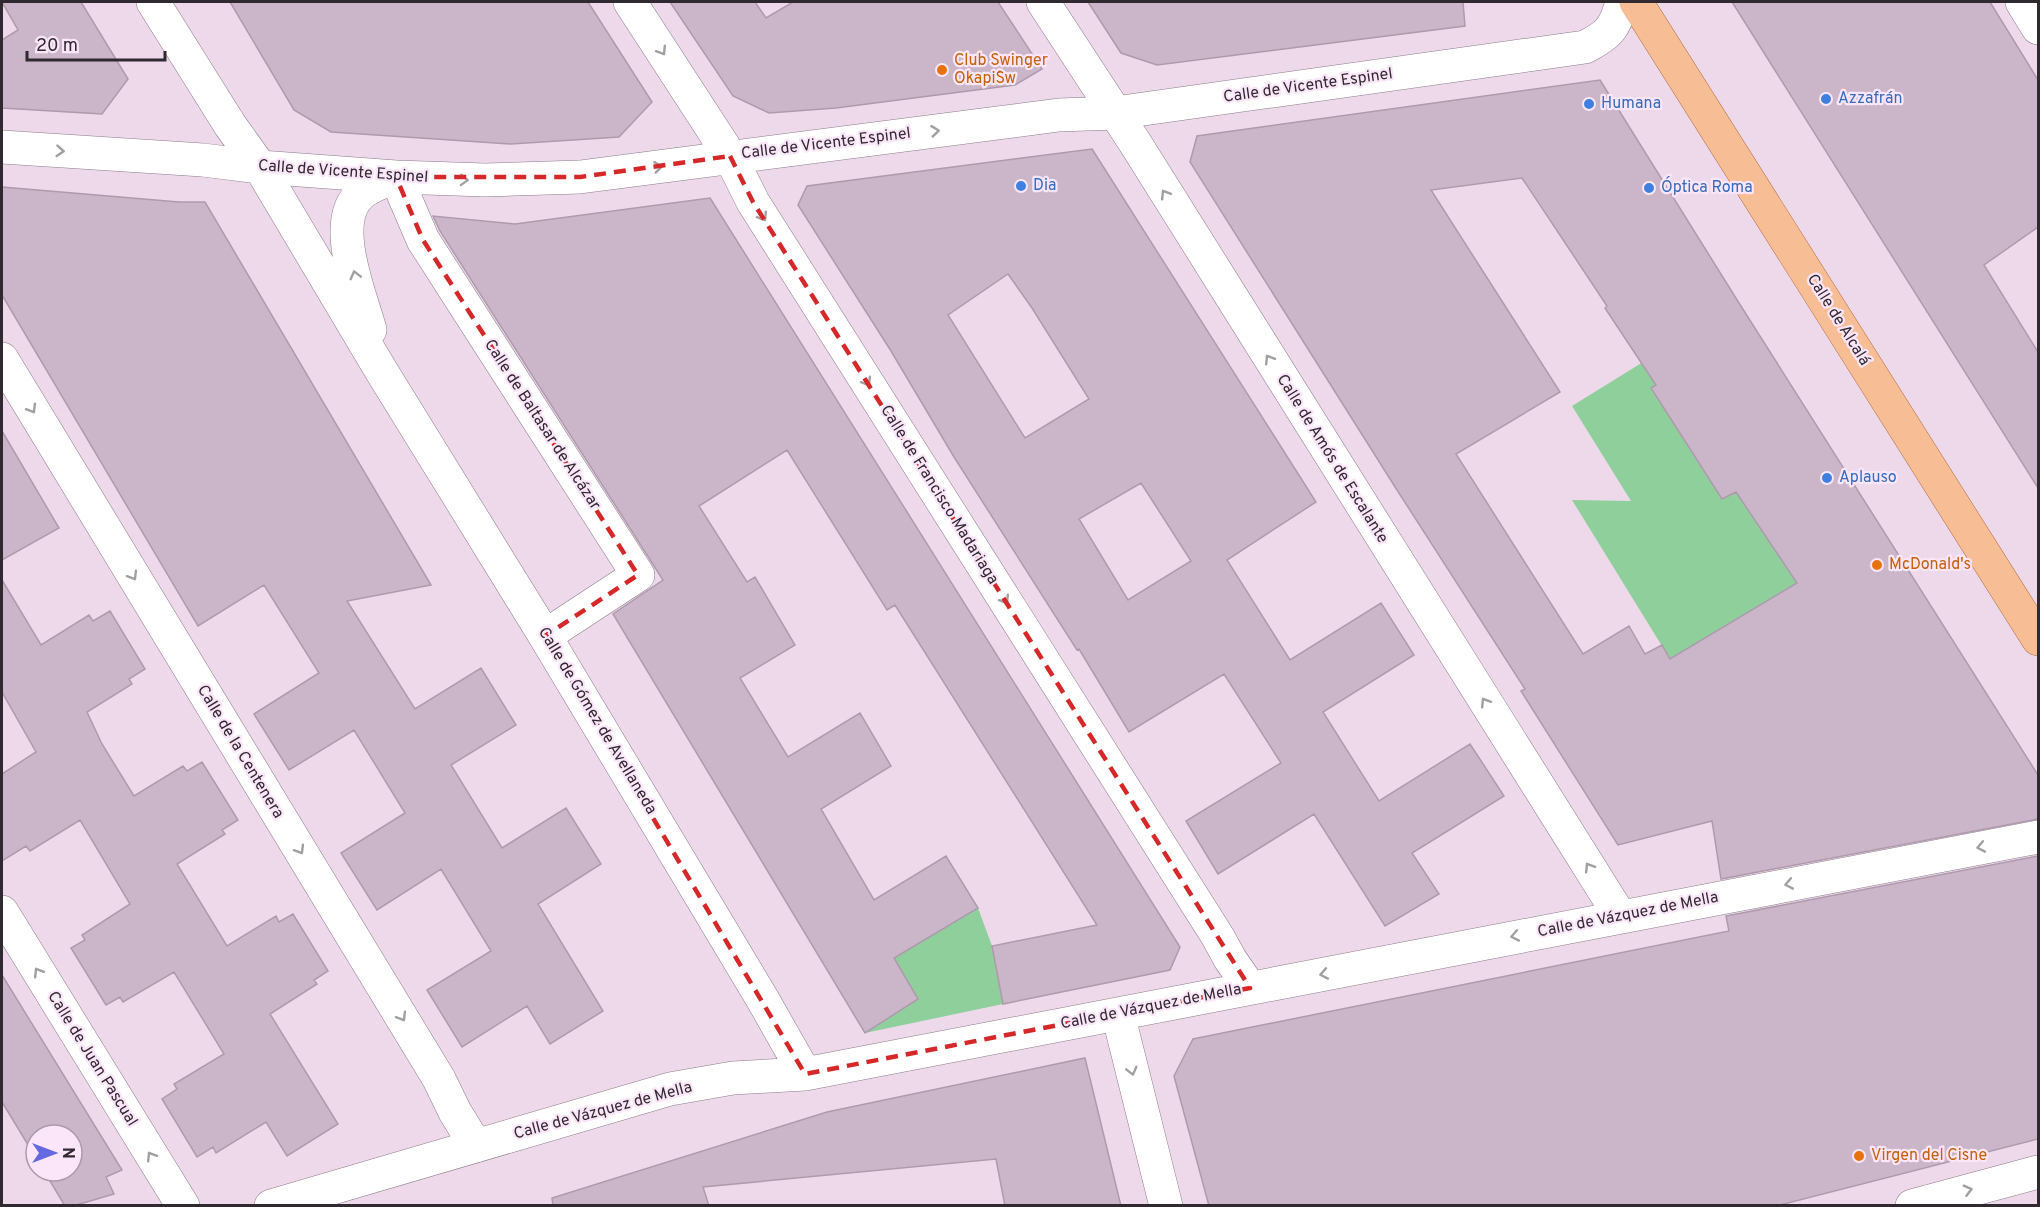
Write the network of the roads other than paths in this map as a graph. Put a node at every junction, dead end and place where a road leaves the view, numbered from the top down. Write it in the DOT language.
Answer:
graph roads {
  1 [pos="153,2"];
  2 [pos="630,2"];
  3 [pos="1043,2"];
  4 [pos="1622,2"];
  5 [pos="1636,2"];
  6 [pos="2022,2"];
  7 [pos="2038,28"];
  8 [pos="1115,113"];
  9 [pos="2,147"];
  10 [pos="730,156"];
  11 [pos="260,167"];
  12 [pos="396,177"];
  13 [pos="2,359"];
  14 [pos="382,372"];
  15 [pos="546,636"];
  16 [pos="2038,639"];
  17 [pos="2038,837"];
  18 [pos="2,912"];
  19 [pos="1620,916"];
  20 [pos="1250,988"];
  21 [pos="1118,1014"];
  22 [pos="805,1074"];
  23 [pos="476,1146"];
  24 [pos="2038,1172"];
  25 [pos="183,1206"];
  26 [pos="271,1206"];
  27 [pos="1166,1206"];
  28 [pos="1912,1206"];
  1 -- 11 [label="street, Calle de Gómez de Avellaneda"];
  2 -- 10 [label="street, Calle de Francisco Madariaga, one-way"];
  3 -- 8 [label="street, Calle de Amós de Escalante"];
  4 -- 8 [label="street, Calle de Vicente Espinel"];
  5 -- 16 [label="main road, Calle de Alcalá"];
  6 -- 7 [label="street"];
  10 -- 8 [label="street, Calle de Vicente Espinel, one-way"];
  19 -- 8 [label="street, Calle de Amós de Escalante, one-way"];
  9 -- 11 [label="street, Calle de Vicente Espinel, one-way"];
  12 -- 10 [label="street, Calle de Vicente Espinel, one-way"];
  10 -- 20 [label="street, Calle de Francisco Madariaga, one-way"];
  11 -- 12 [label="street, Calle de Vicente Espinel"];
  11 -- 14 [label="street, Calle de Gómez de Avellaneda"];
  14 -- 12 [label="street, Calle de Gómez de Avellaneda, one-way"];
  12 -- 15 [label="street, Calle de Baltasar de Alcázar"];
  13 -- 23 [label="street, Calle de la Centenera, one-way"];
  14 -- 15 [label="street, Calle de Gómez de Avellaneda"];
  15 -- 22 [label="street, Calle de Gómez de Avellaneda"];
  17 -- 19 [label="street, Calle de Vázquez de Mella, one-way"];
  25 -- 18 [label="street, Calle de Juan Pascual, one-way"];
  19 -- 20 [label="street, Calle de Vázquez de Mella, one-way"];
  20 -- 21 [label="street, Calle de Vázquez de Mella"];
  21 -- 22 [label="street, Calle de Vázquez de Mella"];
  21 -- 27 [label="street, one-way"];
  22 -- 23 [label="street, Calle de Vázquez de Mella"];
  23 -- 26 [label="street, Calle de Vázquez de Mella"];
  28 -- 24 [label="street, one-way"];
}
